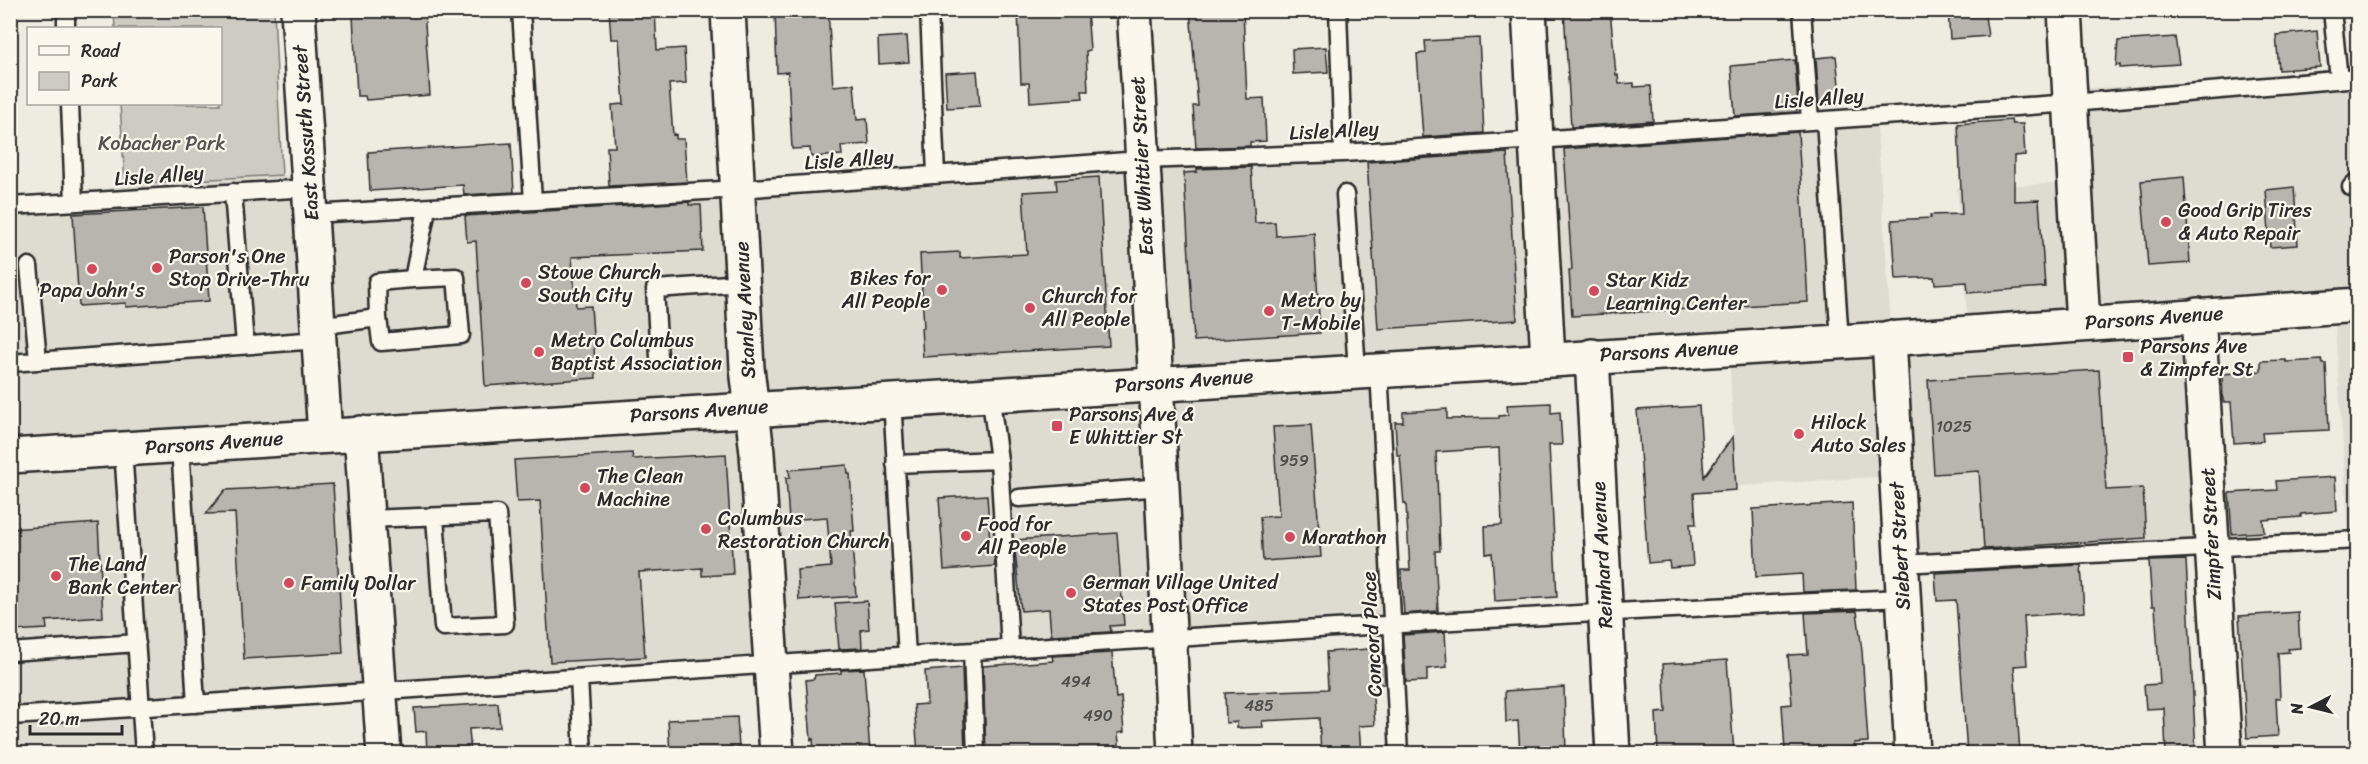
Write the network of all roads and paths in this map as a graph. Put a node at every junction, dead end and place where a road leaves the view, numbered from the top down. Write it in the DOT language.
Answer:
graph roads {
  1 [pos="66,10"];
  2 [pos="298,10"];
  3 [pos="521,10"];
  4 [pos="728,10"];
  5 [pos="929,10"];
  6 [pos="1134,10"];
  7 [pos="1338,10"];
  8 [pos="1529,10"];
  9 [pos="1802,10"];
  10 [pos="2065,10"];
  11 [pos="2332,10"];
  12 [pos="66,27"];
  13 [pos="2358,78"];
  14 [pos="2339,80"];
  15 [pos="2072,103"];
  16 [pos="70,105"];
  17 [pos="1817,120"];
  18 [pos="1537,140"];
  19 [pos="1344,153"];
  20 [pos="1141,160"];
  21 [pos="936,175"];
  22 [pos="739,189"];
  23 [pos="233,192"];
  24 [pos="1345,194"];
  25 [pos="311,201"];
  26 [pos="533,201"];
  27 [pos="74,202"];
  28 [pos="10,206"];
  29 [pos="427,209"];
  30 [pos="29,266"];
  31 [pos="413,279"];
  32 [pos="743,283"];
  33 [pos="2358,305"];
  34 [pos="2198,315"];
  35 [pos="378,318"];
  36 [pos="2083,324"];
  37 [pos="318,333"];
  38 [pos="1889,338"];
  39 [pos="1840,341"];
  40 [pos="245,345"];
  41 [pos="1592,356"];
  42 [pos="659,357"];
  43 [pos="1548,359"];
  44 [pos="38,360"];
  45 [pos="10,363"];
  46 [pos="1368,370"];
  47 [pos="1156,383"];
  48 [pos="990,393"];
  49 [pos="892,399"];
  50 [pos="752,408"];
  51 [pos="362,433"];
  52 [pos="325,436"];
  53 [pos="180,445"];
  54 [pos="123,449"];
  55 [pos="10,456"];
  56 [pos="999,460"];
  57 [pos="895,464"];
  58 [pos="1162,487"];
  59 [pos="1019,498"];
  60 [pos="435,517"];
  61 [pos="367,519"];
  62 [pos="2358,540"];
  63 [pos="2212,549"];
  64 [pos="1901,564"];
  65 [pos="1902,598"];
  66 [pos="1606,611"];
  67 [pos="1392,624"];
  68 [pos="1170,638"];
  69 [pos="137,643"];
  70 [pos="1010,648"];
  71 [pos="972,651"];
  72 [pos="10,652"];
  73 [pos="907,656"];
  74 [pos="771,665"];
  75 [pos="579,678"];
  76 [pos="379,692"];
  77 [pos="196,704"];
  78 [pos="141,707"];
  79 [pos="10,716"];
  80 [pos="144,753"];
  81 [pos="384,753"];
  82 [pos="583,753"];
  83 [pos="777,753"];
  84 [pos="976,753"];
  85 [pos="1175,753"];
  86 [pos="1399,753"];
  87 [pos="1613,753"];
  88 [pos="1912,753"];
  89 [pos="2225,753"];
  1 -- 12 [label="lane"];
  2 -- 25 [label="street, East Kossuth Street"];
  3 -- 26 [label="lane"];
  4 -- 22 [label="street, Stanley Avenue"];
  5 -- 21 [label="lane"];
  6 -- 20 [label="street, East Whittier Street"];
  7 -- 19 [label="lane"];
  8 -- 18 [label="street"];
  9 -- 17 [label="lane"];
  10 -- 15 [label="street"];
  11 -- 14 [label="lane"];
  13 -- 14 [label="lane, Lisle Alley"];
  14 -- 15 [label="lane, Lisle Alley"];
  15 -- 17 [label="lane, Lisle Alley"];
  15 -- 36 [label="street"];
  16 -- 27 [label="lane"];
  17 -- 18 [label="lane, Lisle Alley"];
  17 -- 39 [label="lane"];
  18 -- 19 [label="lane, Lisle Alley"];
  18 -- 43 [label="street"];
  19 -- 20 [label="lane, Lisle Alley"];
  20 -- 21 [label="lane, Lisle Alley"];
  20 -- 47 [label="street, East Whittier Street"];
  21 -- 22 [label="lane, Lisle Alley"];
  22 -- 26 [label="lane, Lisle Alley"];
  22 -- 32 [label="street, Stanley Avenue"];
  23 -- 25 [label="lane, Lisle Alley"];
  23 -- 27 [label="lane, Lisle Alley"];
  23 -- 40 [label="lane"];
  24 -- 46 [label="lane, Concord Place"];
  25 -- 29 [label="lane, Lisle Alley"];
  25 -- 37 [label="street, East Kossuth Street"];
  26 -- 29 [label="lane, Lisle Alley"];
  27 -- 28 [label="lane, Lisle Alley"];
  29 -- 31 [label="lane"];
  30 -- 44 [label="lane"];
  31 -- 35 [label="lane"];
  31 -- 35 [label="lane"];
  32 -- 42 [label="lane"];
  32 -- 50 [label="street, Stanley Avenue"];
  33 -- 34 [label="street, Parsons Avenue"];
  34 -- 36 [label="street, Parsons Avenue"];
  34 -- 63 [label="street, Zimpfer Street"];
  35 -- 37 [label="lane"];
  36 -- 38 [label="street, Parsons Avenue"];
  37 -- 40 [label="lane"];
  37 -- 52 [label="street, East Kossuth Street"];
  38 -- 39 [label="street, Parsons Avenue"];
  38 -- 64 [label="street, Siebert Street"];
  39 -- 41 [label="street, Parsons Avenue"];
  40 -- 44 [label="lane"];
  41 -- 43 [label="street, Parsons Avenue"];
  41 -- 66 [label="street, Reinhard Avenue"];
  43 -- 46 [label="street, Parsons Avenue"];
  44 -- 45 [label="lane"];
  46 -- 47 [label="street, Parsons Avenue"];
  46 -- 67 [label="lane, Concord Place"];
  47 -- 48 [label="street, Parsons Avenue"];
  47 -- 58 [label="street, East Whittier Street"];
  48 -- 49 [label="street, Parsons Avenue"];
  48 -- 56 [label="lane"];
  49 -- 50 [label="street, Parsons Avenue"];
  49 -- 57 [label="lane"];
  50 -- 51 [label="street, Parsons Avenue"];
  50 -- 74 [label="street, Stanley Avenue"];
  51 -- 52 [label="street, Parsons Avenue"];
  51 -- 61 [label="street"];
  52 -- 53 [label="street, Parsons Avenue"];
  53 -- 54 [label="street, Parsons Avenue"];
  53 -- 77 [label="lane"];
  54 -- 55 [label="street, Parsons Avenue"];
  54 -- 69 [label="lane"];
  56 -- 57 [label="lane"];
  56 -- 70 [label="lane"];
  57 -- 73 [label="lane"];
  58 -- 59 [label="lane"];
  58 -- 68 [label="street, East Whittier Street"];
  60 -- 60 [label="lane"];
  60 -- 61 [label="lane"];
  61 -- 76 [label="street"];
  62 -- 63 [label="lane"];
  63 -- 64 [label="lane"];
  63 -- 89 [label="street, Zimpfer Street"];
  64 -- 65 [label="street, Siebert Street"];
  65 -- 66 [label="lane"];
  65 -- 88 [label="street, Siebert Street"];
  66 -- 67 [label="lane"];
  66 -- 87 [label="street, Reinhard Avenue"];
  67 -- 68 [label="lane"];
  67 -- 86 [label="lane, Concord Place"];
  68 -- 70 [label="lane"];
  68 -- 85 [label="street, East Whittier Street"];
  69 -- 72 [label="lane"];
  69 -- 78 [label="lane"];
  70 -- 71 [label="lane"];
  71 -- 73 [label="lane"];
  71 -- 84 [label="lane"];
  73 -- 74 [label="lane"];
  74 -- 75 [label="lane"];
  74 -- 83 [label="street, Stanley Avenue"];
  75 -- 76 [label="lane"];
  75 -- 82 [label="lane"];
  76 -- 77 [label="lane"];
  76 -- 81 [label="street"];
  77 -- 78 [label="lane"];
  78 -- 79 [label="lane"];
  78 -- 80 [label="lane"];
}
